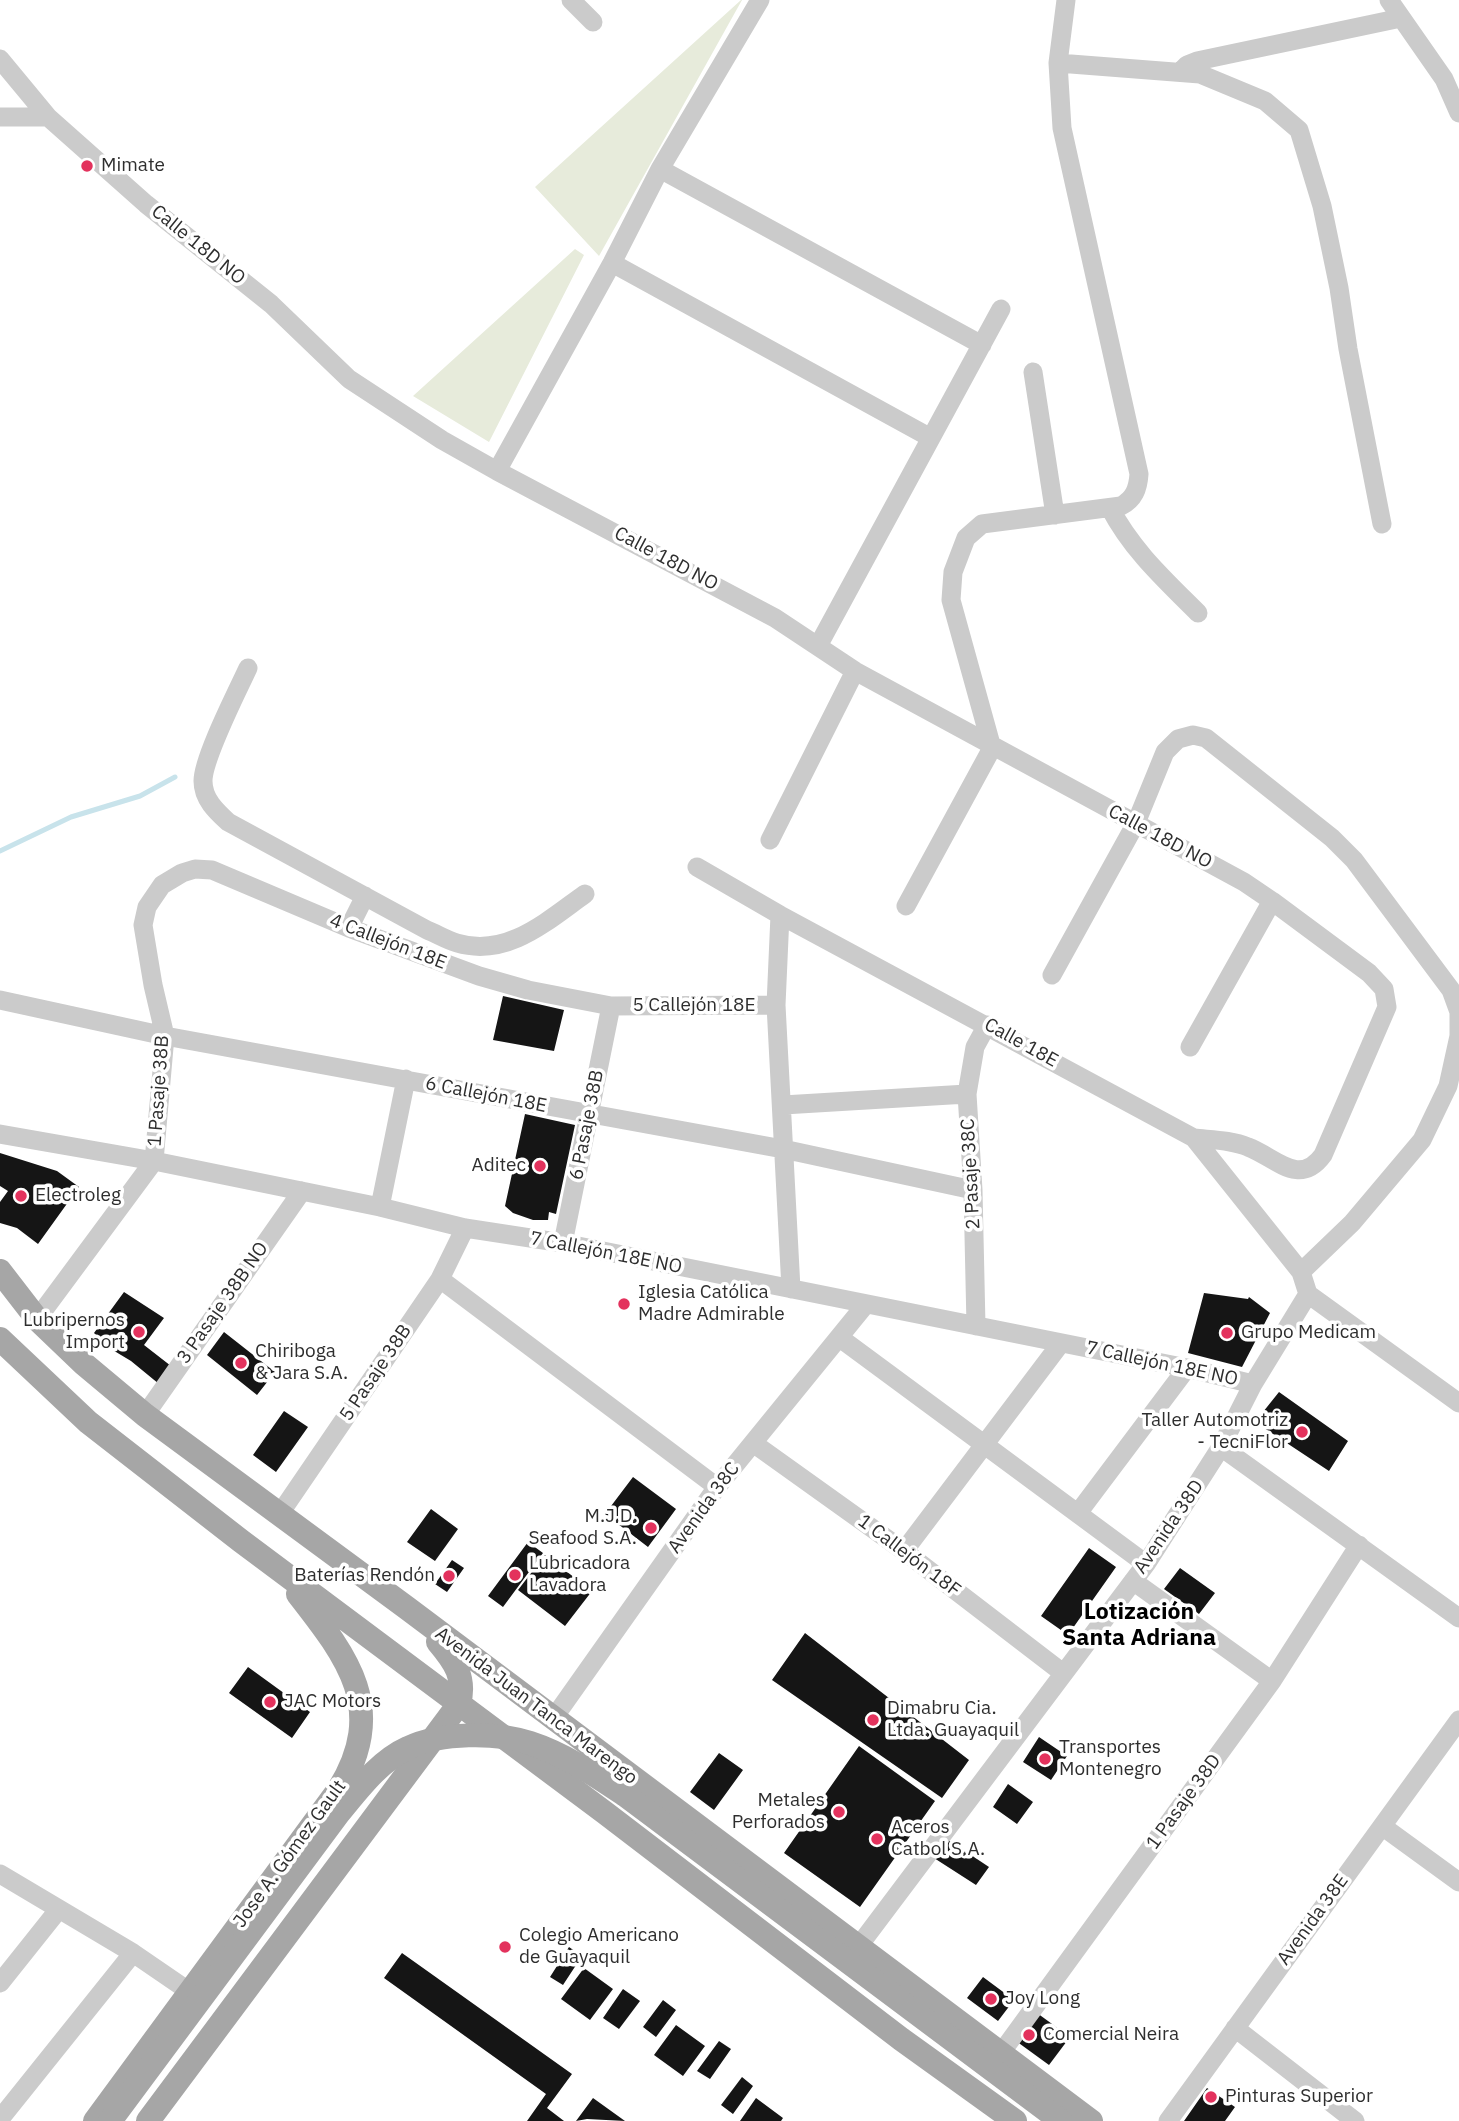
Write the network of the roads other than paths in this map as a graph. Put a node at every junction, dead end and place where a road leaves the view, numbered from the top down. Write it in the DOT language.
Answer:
graph roads {
  1 [pos="571,0"];
  2 [pos="760,0"];
  3 [pos="1066,0"];
  4 [pos="1389,0"];
  5 [pos="1401,18"];
  6 [pos="593,22"];
  7 [pos="0,59"];
  8 [pos="1058,63"];
  9 [pos="1180,72"];
  10 [pos="1459,113"];
  11 [pos="0,117"];
  12 [pos="48,117"];
  13 [pos="660,169"];
  14 [pos="611,264"];
  15 [pos="1001,309"];
  16 [pos="982,345"];
  17 [pos="1033,372"];
  18 [pos="931,438"];
  19 [pos="497,471"];
  20 [pos="1110,508"];
  21 [pos="1055,514"];
  22 [pos="1382,524"];
  23 [pos="1198,613"];
  24 [pos="818,646"];
  25 [pos="248,667"];
  26 [pos="855,671"];
  27 [pos="992,748"];
  28 [pos="1136,823"];
  29 [pos="770,840"];
  30 [pos="697,867"];
  31 [pos="171,878"];
  32 [pos="585,894"];
  33 [pos="365,896"];
  34 [pos="1272,901"];
  35 [pos="906,906"];
  36 [pos="780,915"];
  37 [pos="349,928"];
  38 [pos="484,947"];
  39 [pos="1052,975"];
  40 [pos="479,976"];
  41 [pos="0,1000"];
  42 [pos="776,1005"];
  43 [pos="611,1006"];
  44 [pos="987,1025"];
  45 [pos="165,1036"];
  46 [pos="1190,1047"];
  47 [pos="407,1079"];
  48 [pos="967,1094"];
  49 [pos="783,1105"];
  50 [pos="589,1114"];
  51 [pos="0,1135"];
  52 [pos="1194,1138"];
  53 [pos="783,1149"];
  54 [pos="154,1161"];
  55 [pos="973,1190"];
  56 [pos="302,1191"];
  57 [pos="380,1207"];
  58 [pos="465,1228"];
  59 [pos="563,1243"];
  60 [pos="0,1271"];
  61 [pos="1301,1272"];
  62 [pos="440,1279"];
  63 [pos="791,1289"];
  64 [pos="1308,1294"];
  65 [pos="866,1304"];
  66 [pos="37,1319"];
  67 [pos="976,1326"];
  68 [pos="840,1338"];
  69 [pos="0,1339"];
  70 [pos="1060,1343"];
  71 [pos="1187,1368"];
  72 [pos="1253,1384"];
  73 [pos="1459,1403"];
  74 [pos="145,1415"];
  75 [pos="753,1443"];
  76 [pos="984,1446"];
  77 [pos="1221,1447"];
  78 [pos="717,1487"];
  79 [pos="1078,1513"];
  80 [pos="279,1515"];
  81 [pos="1359,1545"];
  82 [pos="904,1551"];
  83 [pos="1146,1564"];
  84 [pos="278,1568"];
  85 [pos="1133,1581"];
  86 [pos="407,1608"];
  87 [pos="1459,1618"];
  88 [pos="1063,1673"];
  89 [pos="1272,1681"];
  90 [pos="459,1704"];
  91 [pos="553,1719"];
  92 [pos="1459,1720"];
  93 [pos="1382,1826"];
  94 [pos="0,1874"];
  95 [pos="1459,1882"];
  96 [pos="59,1909"];
  97 [pos="858,1947"];
  98 [pos="133,1953"];
  99 [pos="0,1983"];
  100 [pos="190,1992"];
  101 [pos="1235,2028"];
  102 [pos="1001,2053"];
  103 [pos="0,2119"];
  104 [pos="95,2121"];
  105 [pos="110,2121"];
  106 [pos="148,2121"];
  107 [pos="1015,2121"];
  108 [pos="1061,2121"];
  109 [pos="1091,2121"];
  110 [pos="1168,2121"];
  111 [pos="1355,2121"];
  1 -- 6 [label="street"];
  2 -- 13 [label="street"];
  3 -- 8 [label="street"];
  4 -- 5 [label="street"];
  5 -- 9 [label="street"];
  5 -- 10 [label="street"];
  7 -- 12 [label="street, Calle 18D NO"];
  8 -- 9 [label="street"];
  8 -- 20 [label="street"];
  9 -- 22 [label="street"];
  11 -- 12 [label="street"];
  12 -- 19 [label="street, Calle 18D NO"];
  13 -- 14 [label="street"];
  13 -- 16 [label="street"];
  14 -- 18 [label="street"];
  14 -- 19 [label="street"];
  15 -- 16 [label="street"];
  16 -- 18 [label="street"];
  17 -- 21 [label="street"];
  18 -- 24 [label="street"];
  19 -- 24 [label="street, Calle 18D NO"];
  20 -- 21 [label="street"];
  20 -- 23 [label="street"];
  21 -- 27 [label="street"];
  24 -- 26 [label="street, Calle 18D NO"];
  25 -- 33 [label="street"];
  26 -- 27 [label="street, Calle 18D NO"];
  26 -- 29 [label="street"];
  27 -- 28 [label="street, Calle 18D NO"];
  27 -- 35 [label="street"];
  28 -- 34 [label="street, Calle 18D NO"];
  28 -- 39 [label="street"];
  28 -- 61 [label="street"];
  30 -- 36 [label="street, Calle 18E"];
  31 -- 37 [label="street, 4 Callejón 18E"];
  31 -- 45 [label="street, 1 Pasaje 38B"];
  32 -- 38 [label="street"];
  33 -- 37 [label="street"];
  33 -- 38 [label="street"];
  34 -- 46 [label="street"];
  34 -- 52 [label="street, Calle 18D NO"];
  36 -- 42 [label="street"];
  36 -- 44 [label="street, Calle 18E"];
  37 -- 40 [label="street, 4 Callejón 18E"];
  38 -- 40 [label="street"];
  40 -- 43 [label="street, 4 Callejón 18E"];
  41 -- 45 [label="street, 6 Callejón 18E"];
  42 -- 43 [label="street, 5 Callejón 18E"];
  42 -- 49 [label="street"];
  43 -- 50 [label="street, 6 Pasaje 38B"];
  44 -- 48 [label="street, 2 Pasaje 38C"];
  44 -- 52 [label="street, Calle 18E"];
  45 -- 47 [label="street, 6 Callejón 18E"];
  45 -- 54 [label="street, 1 Pasaje 38B"];
  47 -- 50 [label="street, 6 Callejón 18E"];
  47 -- 57 [label="street"];
  48 -- 49 [label="street"];
  48 -- 55 [label="street, 2 Pasaje 38C"];
  49 -- 53 [label="street"];
  50 -- 53 [label="street, 6 Callejón 18E"];
  50 -- 59 [label="street, 6 Pasaje 38B"];
  51 -- 54 [label="street, 7 Callejón 18E NO"];
  52 -- 61 [label="street, Calle 18E"];
  53 -- 55 [label="street, 6 Callejón 18E"];
  53 -- 63 [label="street"];
  54 -- 56 [label="street, 7 Callejón 18E NO"];
  54 -- 66 [label="street, 1 Pasaje 38B"];
  55 -- 67 [label="street, 2 Pasaje 38C"];
  56 -- 57 [label="street, 7 Callejón 18E NO"];
  56 -- 74 [label="street, 3 Pasaje 38B NO"];
  57 -- 58 [label="street, 7 Callejón 18E NO"];
  58 -- 59 [label="street, 7 Callejón 18E NO"];
  58 -- 62 [label="street, 5 Pasaje 38B"];
  59 -- 63 [label="street, 7 Callejón 18E NO"];
  60 -- 66 [label="main road, Avenida Juan Tanca Marengo"];
  61 -- 64 [label="street"];
  62 -- 78 [label="street"];
  62 -- 80 [label="street, 5 Pasaje 38B"];
  63 -- 65 [label="street, 7 Callejón 18E NO"];
  64 -- 72 [label="street, Avenida 38D"];
  64 -- 73 [label="street"];
  65 -- 67 [label="street, 7 Callejón 18E NO"];
  65 -- 68 [label="street, Avenida 38C"];
  66 -- 74 [label="main road, Avenida Juan Tanca Marengo"];
  67 -- 70 [label="street, 7 Callejón 18E NO"];
  68 -- 75 [label="street, Avenida 38C"];
  68 -- 76 [label="street"];
  69 -- 84 [label="main road"];
  70 -- 71 [label="street, 7 Callejón 18E NO"];
  70 -- 76 [label="street"];
  71 -- 72 [label="street, 7 Callejón 18E NO"];
  71 -- 79 [label="street"];
  72 -- 77 [label="street, Avenida 38D"];
  74 -- 80 [label="main road, Avenida Juan Tanca Marengo"];
  75 -- 78 [label="street, Avenida 38C"];
  75 -- 82 [label="street, 1 Callejón 18F"];
  76 -- 79 [label="street"];
  76 -- 82 [label="street"];
  77 -- 81 [label="street"];
  77 -- 83 [label="street, Avenida 38D"];
  78 -- 91 [label="street, Avenida 38C"];
  79 -- 83 [label="street"];
  80 -- 86 [label="main road, Avenida Juan Tanca Marengo"];
  81 -- 87 [label="street"];
  81 -- 89 [label="street, 1 Pasaje 38D"];
  82 -- 88 [label="street, 1 Callejón 18F"];
  83 -- 85 [label="street, Avenida 38D"];
  84 -- 90 [label="main road"];
  84 -- 100 [label="main road, Jose A. Gómez Gault"];
  85 -- 88 [label="street, Avenida 38D"];
  85 -- 89 [label="street"];
  86 -- 90 [label="main road"];
  86 -- 91 [label="main road, Avenida Juan Tanca Marengo"];
  88 -- 97 [label="street, Avenida 38D"];
  89 -- 102 [label="street, 1 Pasaje 38D"];
  90 -- 106 [label="main road"];
  90 -- 107 [label="main road"];
  91 -- 97 [label="main road, Avenida Juan Tanca Marengo"];
  92 -- 93 [label="street, Avenida 38E"];
  93 -- 95 [label="street"];
  93 -- 101 [label="street, Avenida 38E"];
  94 -- 96 [label="street"];
  96 -- 98 [label="street"];
  96 -- 99 [label="street"];
  97 -- 102 [label="main road, Avenida Juan Tanca Marengo"];
  98 -- 100 [label="street"];
  98 -- 103 [label="street"];
  100 -- 104 [label="main road, Jose A. Gómez Gault"];
  101 -- 110 [label="street, Avenida 38E"];
  101 -- 111 [label="street"];
  102 -- 109 [label="main road, Avenida Juan Tanca Marengo"];
  105 -- 108 [label="main road, bridge"];
}
